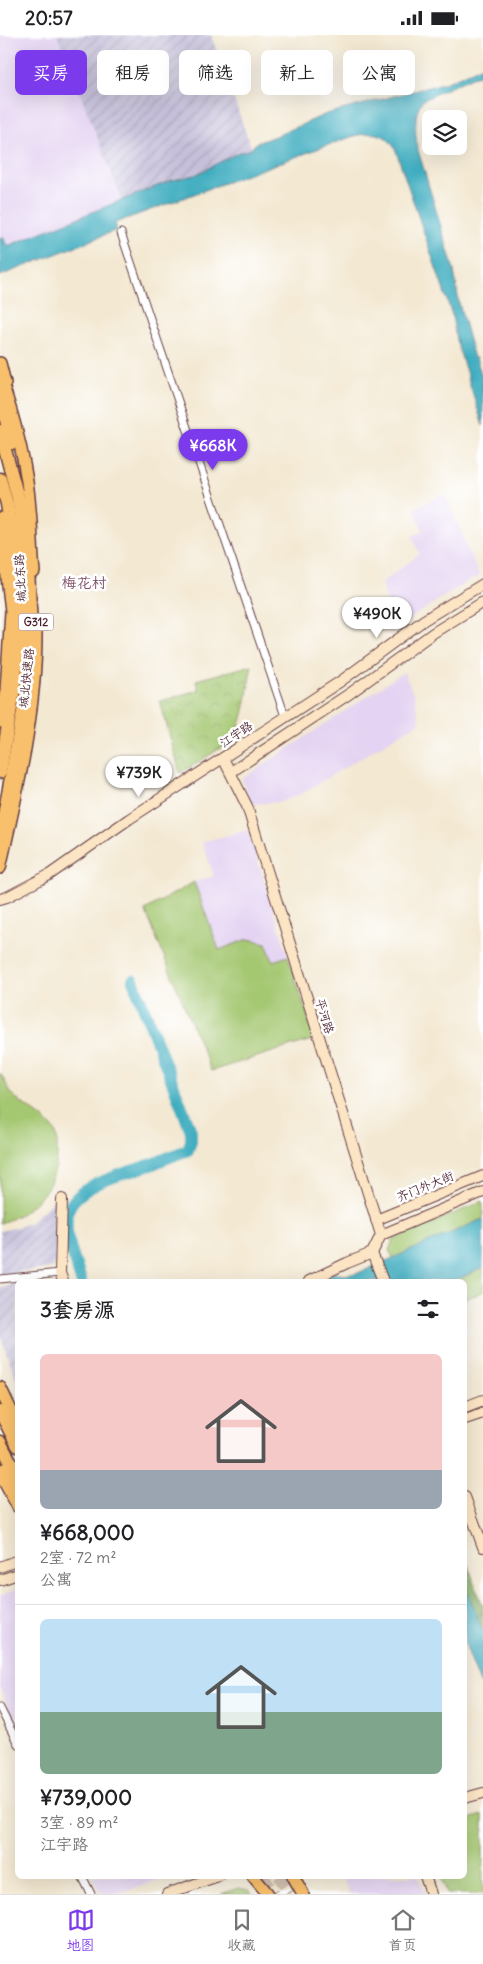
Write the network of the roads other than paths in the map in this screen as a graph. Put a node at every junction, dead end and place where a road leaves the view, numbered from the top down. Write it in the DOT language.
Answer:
graph roads {
  1 [pos="121,233"];
  2 [pos="0,363"];
  3 [pos="0,377"];
  4 [pos="0,397"];
  5 [pos="12,412"];
  6 [pos="0,431"];
  7 [pos="0,479"];
  8 [pos="0,500"];
  9 [pos="0,518"];
  10 [pos="22,569"];
  11 [pos="483,584"];
  12 [pos="483,602"];
  13 [pos="285,716"];
  14 [pos="0,722"];
  15 [pos="223,758"];
  16 [pos="0,772"];
  17 [pos="231,772"];
  18 [pos="0,837"];
  19 [pos="0,867"];
  20 [pos="0,899"];
  21 [pos="483,1175"];
  22 [pos="483,1192"];
  23 [pos="62,1199"];
  24 [pos="376,1220"];
  25 [pos="381,1235"];
  26 [pos="374,1258"];
  27 [pos="62,1277"];
  28 [pos="0,1279"];
  29 [pos="313,1279"];
  30 [pos="382,1279"];
  31 [pos="0,1381"];
  32 [pos="0,1388"];
  33 [pos="483,1401"];
  34 [pos="467,1406"];
  35 [pos="15,1408"];
  36 [pos="0,1412"];
  37 [pos="483,1413"];
  38 [pos="467,1418"];
  39 [pos="15,1420"];
  40 [pos="15,1440"];
  41 [pos="0,1442"];
  42 [pos="4,1458"];
  43 [pos="15,1472"];
  44 [pos="0,1474"];
  45 [pos="15,1484"];
  46 [pos="15,1502"];
  47 [pos="467,1503"];
  48 [pos="483,1547"];
  49 [pos="15,1561"];
  50 [pos="0,1567"];
  51 [pos="15,1575"];
  52 [pos="0,1580"];
  53 [pos="0,1708"];
  54 [pos="15,1738"];
  55 [pos="483,1793"];
  56 [pos="467,1797"];
  57 [pos="84,1879"];
  58 [pos="210,1879"];
  59 [pos="256,1879"];
  60 [pos="295,1879"];
  61 [pos="426,1879"];
  62 [pos="91,1894"];
  63 [pos="167,1894"];
  64 [pos="268,1894"];
  65 [pos="303,1894"];
  66 [pos="431,1894"];
  1 -- 13 [label="street"];
  2 -- 5 [label="main road"];
  3 -- 5 [label="main road, 城北东路 / G312"];
  4 -- 10 [label="highway"];
  5 -- 19 [label="main road, 城北东路 / G312"];
  6 -- 10 [label="highway, 城北快速路"];
  7 -- 10 [label="highway, 城北快速路"];
  8 -- 10 [label="highway"];
  9 -- 14 [label="main road, 城北东路 / G312"];
  10 -- 16 [label="highway, 城北快速路"];
  10 -- 18 [label="highway, 城北快速路"];
  11 -- 13 [label="main road, 江宇路"];
  12 -- 17 [label="main road"];
  13 -- 15 [label="main road, 江宇路"];
  15 -- 17 [label="main road, 平河路"];
  15 -- 20 [label="main road, 江宇路"];
  17 -- 24 [label="main road, 平河路"];
  21 -- 24 [label="main road, 齐门外大街"];
  22 -- 25 [label="main road"];
  23 -- 27 [label="main road"];
  24 -- 25 [label="main road, 平河路"];
  25 -- 26 [label="main road"];
  26 -- 29 [label="main road"];
  26 -- 30 [label="main road"];
  27 -- 28 [label="street"];
  31 -- 35 [label="main road"];
  32 -- 39 [label="highway"];
  33 -- 34 [label="main road"];
  36 -- 40 [label="highway"];
  37 -- 38 [label="main road"];
  41 -- 42 [label="highway"];
  42 -- 43 [label="highway"];
  42 -- 45 [label="highway"];
  44 -- 46 [label="main road"];
  47 -- 48 [label="main road"];
  49 -- 50 [label="main road"];
  51 -- 52 [label="main road"];
  53 -- 54 [label="street"];
  55 -- 56 [label="main road"];
  57 -- 62 [label="street"];
  58 -- 63 [label="main road"];
  59 -- 64 [label="main road"];
  60 -- 65 [label="main road"];
  61 -- 66 [label="main road"];
}
